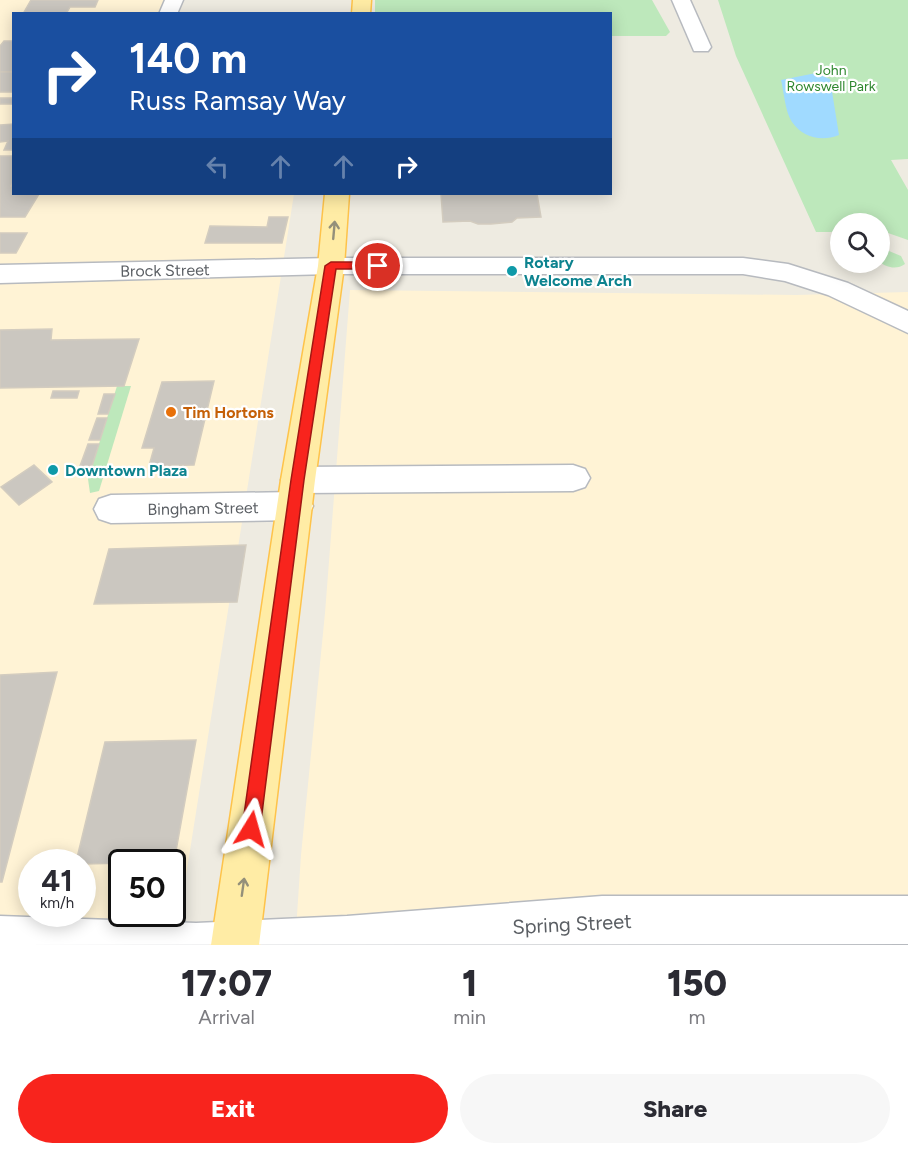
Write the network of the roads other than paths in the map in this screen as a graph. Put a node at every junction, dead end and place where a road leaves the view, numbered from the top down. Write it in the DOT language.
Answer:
graph roads {
  1 [pos="681,0"];
  2 [pos="700,47"];
  3 [pos="337,195"];
  4 [pos="331,266"];
  5 [pos="0,274"];
  6 [pos="908,323"];
  7 [pos="573,478"];
  8 [pos="297,493"];
  9 [pos="111,509"];
  10 [pos="908,920"];
  11 [pos="637,933"];
  12 [pos="0,940"];
  13 [pos="215,945"];
  1 -- 2 [label="street"];
  4 -- 3 [label="main road, one-way"];
  4 -- 5 [label="street, Brock Street"];
  4 -- 6 [label="street, Brock Street"];
  4 -- 8 [label="main road"];
  7 -- 8 [label="street, Bingham Street"];
  8 -- 9 [label="street, Bingham Street"];
  13 -- 8 [label="main road, one-way"];
  10 -- 11 [label="street, Spring Street"];
  11 -- 13 [label="street, Spring Street"];
  12 -- 13 [label="street, Spring Street"];
}
